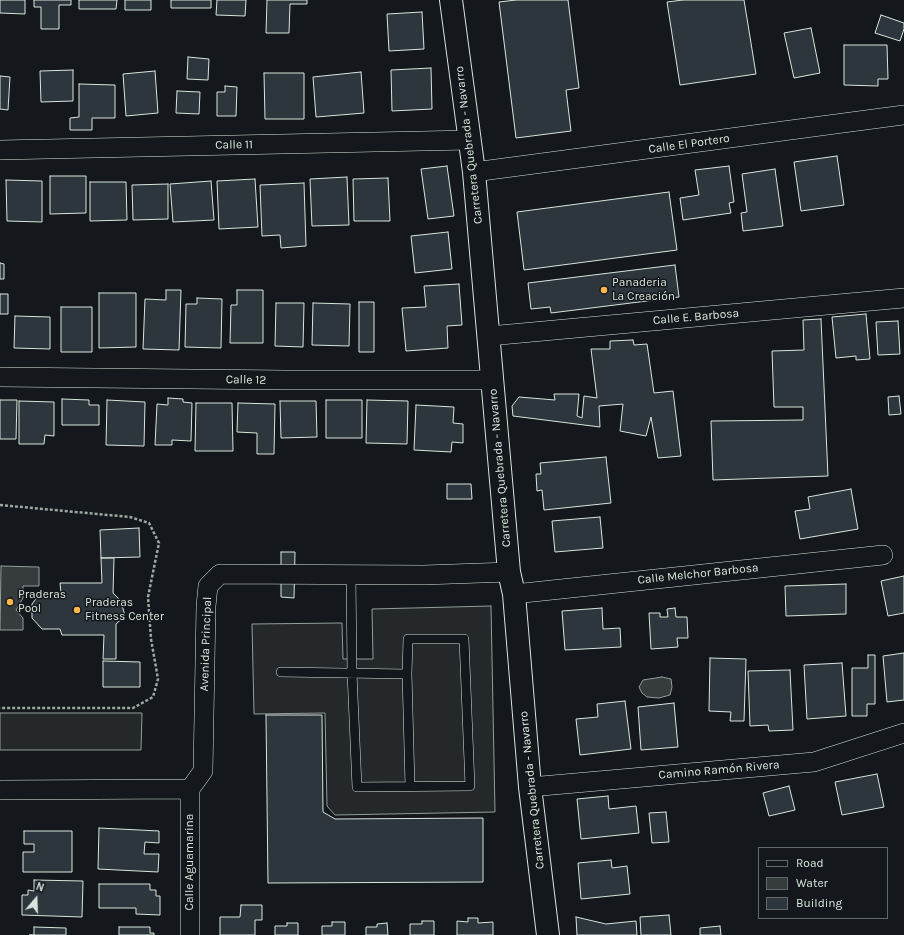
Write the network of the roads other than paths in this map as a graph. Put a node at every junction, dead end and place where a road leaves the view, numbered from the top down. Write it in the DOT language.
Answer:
graph roads {
  1 [pos="451,0"];
  2 [pos="904,115"];
  3 [pos="469,140"];
  4 [pos="0,150"];
  5 [pos="474,172"];
  6 [pos="904,298"];
  7 [pos="489,336"];
  8 [pos="0,377"];
  9 [pos="492,380"];
  10 [pos="882,555"];
  11 [pos="509,572"];
  12 [pos="351,574"];
  13 [pos="514,594"];
  14 [pos="281,672"];
  15 [pos="352,673"];
  16 [pos="407,674"];
  17 [pos="904,733"];
  18 [pos="410,786"];
  19 [pos="530,787"];
  20 [pos="190,789"];
  21 [pos="0,790"];
  22 [pos="190,935"];
  23 [pos="548,935"];
  1 -- 3 [label="street, Carretera Quebrada - Navarro"];
  2 -- 5 [label="street, Calle El Portero"];
  3 -- 4 [label="street, Calle 11"];
  3 -- 5 [label="street, Carretera Quebrada - Navarro"];
  5 -- 7 [label="street, Carretera Quebrada - Navarro"];
  6 -- 7 [label="street, Calle E. Barbosa"];
  7 -- 9 [label="street, Carretera Quebrada - Navarro"];
  8 -- 9 [label="street, Calle 12"];
  9 -- 11 [label="street, Carretera Quebrada - Navarro"];
  10 -- 13 [label="street, Calle Melchor Barbosa"];
  11 -- 12 [label="street, Avenida Principal"];
  11 -- 13 [label="street, Carretera Quebrada - Navarro"];
  12 -- 15 [label="lane"];
  12 -- 20 [label="street, Avenida Principal"];
  13 -- 19 [label="street, Carretera Quebrada - Navarro"];
  14 -- 15 [label="lane"];
  15 -- 16 [label="lane"];
  15 -- 18 [label="lane"];
  16 -- 18 [label="lane"];
  16 -- 18 [label="lane"];
  17 -- 19 [label="street, Camino Ramón Rivera"];
  19 -- 23 [label="street, Carretera Quebrada - Navarro"];
  20 -- 21 [label="street"];
  20 -- 22 [label="street, Calle Aguamarina"];
}
